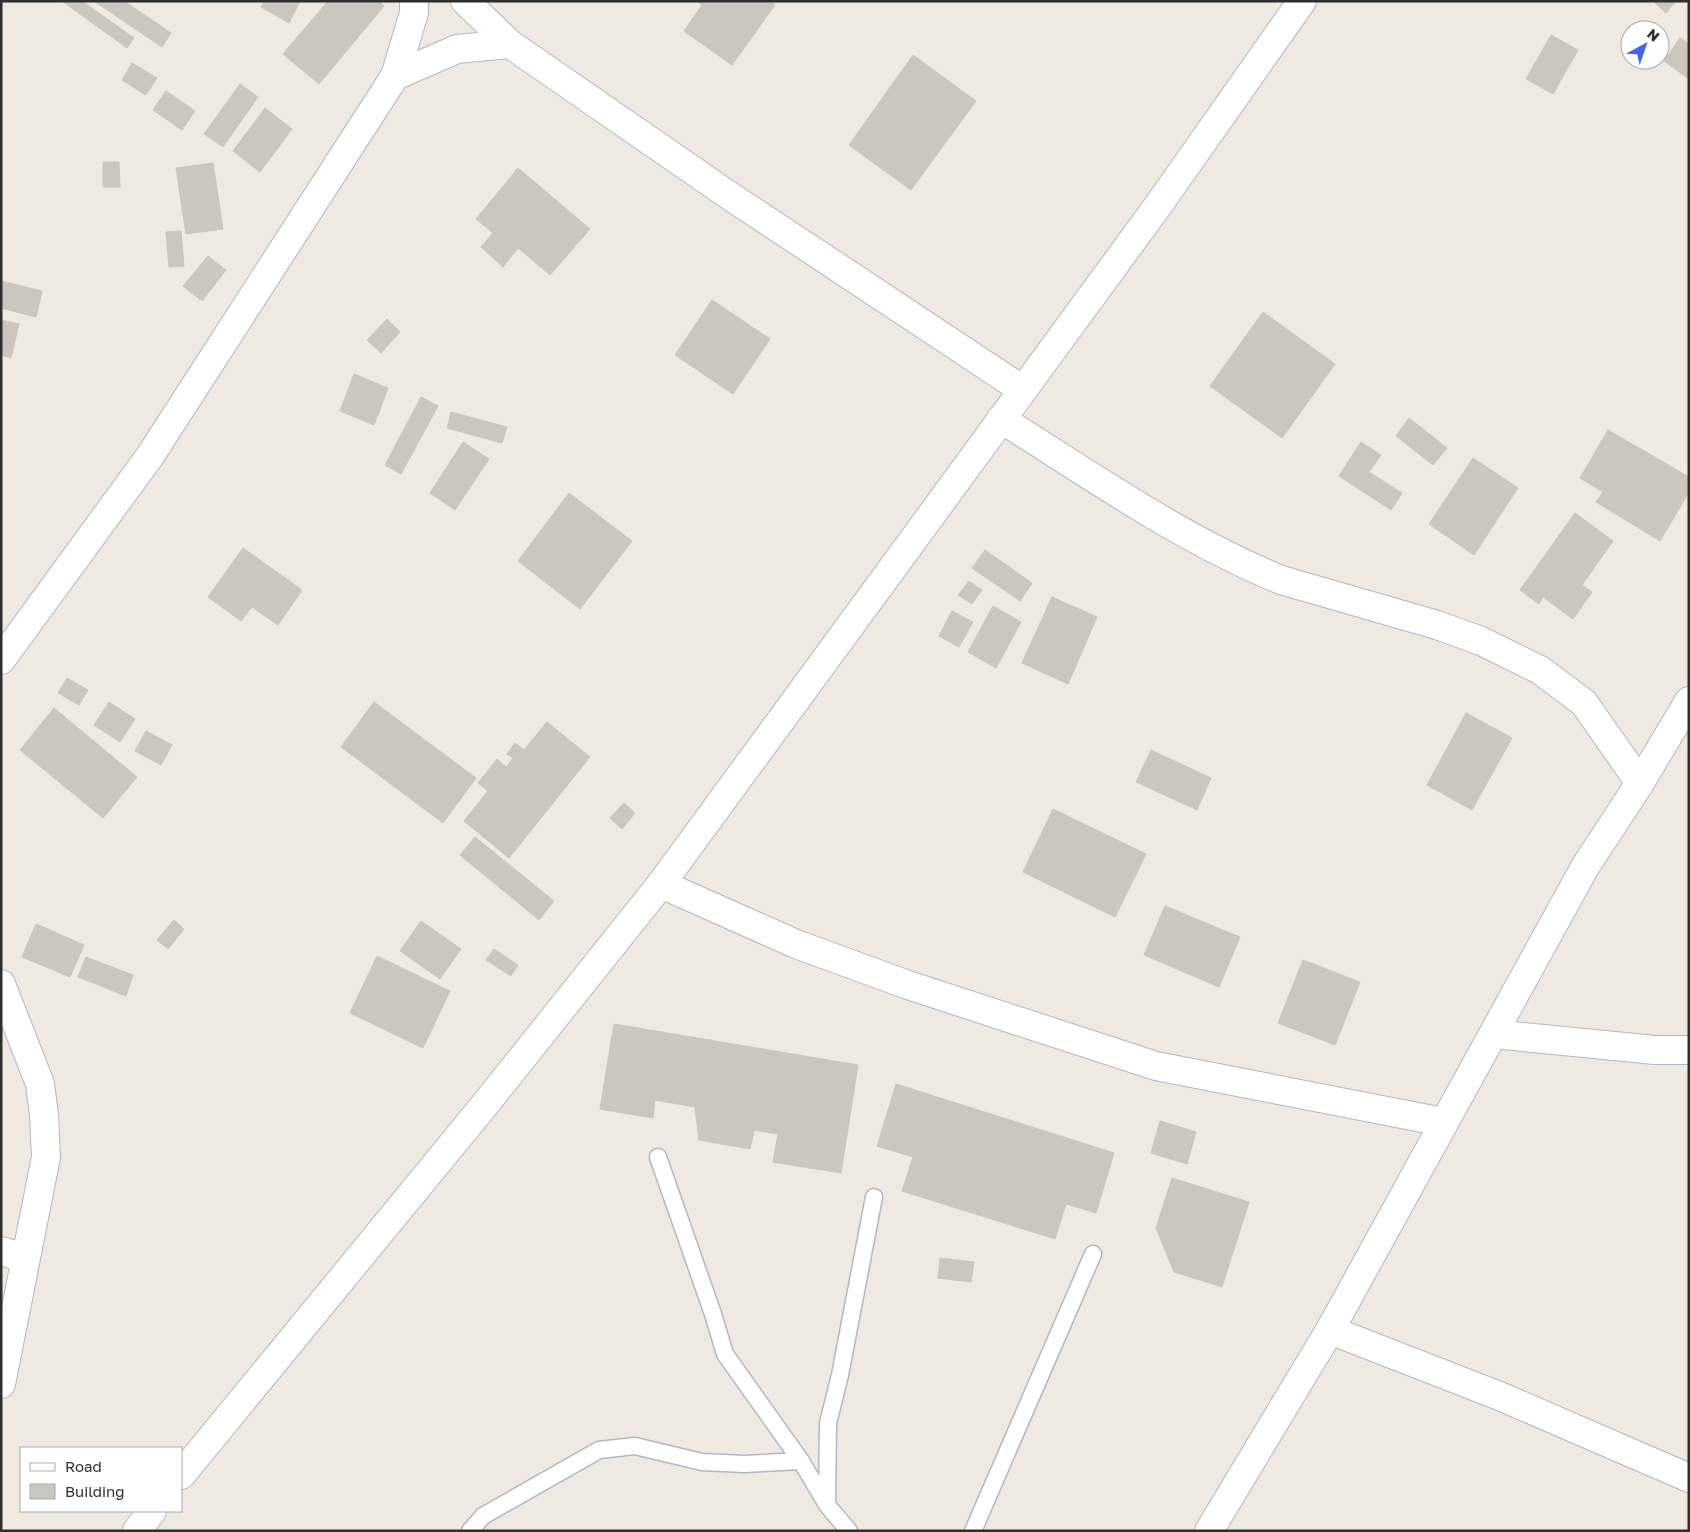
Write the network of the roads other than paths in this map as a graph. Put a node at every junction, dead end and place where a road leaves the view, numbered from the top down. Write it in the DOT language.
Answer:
graph roads {
  1 [pos="414,1"];
  2 [pos="465,1"];
  3 [pos="1302,1"];
  4 [pos="510,44"];
  5 [pos="395,76"];
  6 [pos="1023,390"];
  7 [pos="1001,418"];
  8 [pos="1,660"];
  9 [pos="1689,701"];
  10 [pos="1640,783"];
  11 [pos="661,884"];
  12 [pos="1,984"];
  13 [pos="1493,1034"];
  14 [pos="1689,1050"];
  15 [pos="1443,1122"];
  16 [pos="658,1157"];
  17 [pos="874,1197"];
  18 [pos="13,1254"];
  19 [pos="1093,1254"];
  20 [pos="1330,1330"];
  21 [pos="1,1384"];
  22 [pos="801,1461"];
  23 [pos="182,1474"];
  24 [pos="1689,1478"];
  25 [pos="828,1505"];
  26 [pos="151,1512"];
  27 [pos="137,1531"];
  28 [pos="470,1531"];
  29 [pos="849,1531"];
  30 [pos="973,1531"];
  31 [pos="1209,1531"];
  1 -- 5 [label="street"];
  2 -- 4 [label="street"];
  3 -- 6 [label="street"];
  4 -- 5 [label="street"];
  4 -- 6 [label="street"];
  5 -- 8 [label="street"];
  6 -- 7 [label="street"];
  7 -- 10 [label="street"];
  7 -- 11 [label="street"];
  9 -- 10 [label="street"];
  10 -- 13 [label="street"];
  11 -- 15 [label="street"];
  11 -- 23 [label="street"];
  12 -- 18 [label="street"];
  13 -- 14 [label="street"];
  13 -- 15 [label="street"];
  15 -- 20 [label="street"];
  16 -- 22 [label="lane"];
  17 -- 25 [label="lane"];
  18 -- 21 [label="street"];
  19 -- 30 [label="lane"];
  20 -- 24 [label="street"];
  20 -- 31 [label="street"];
  22 -- 25 [label="lane"];
  22 -- 28 [label="lane"];
  25 -- 29 [label="lane"];
  26 -- 27 [label="street"];
}
